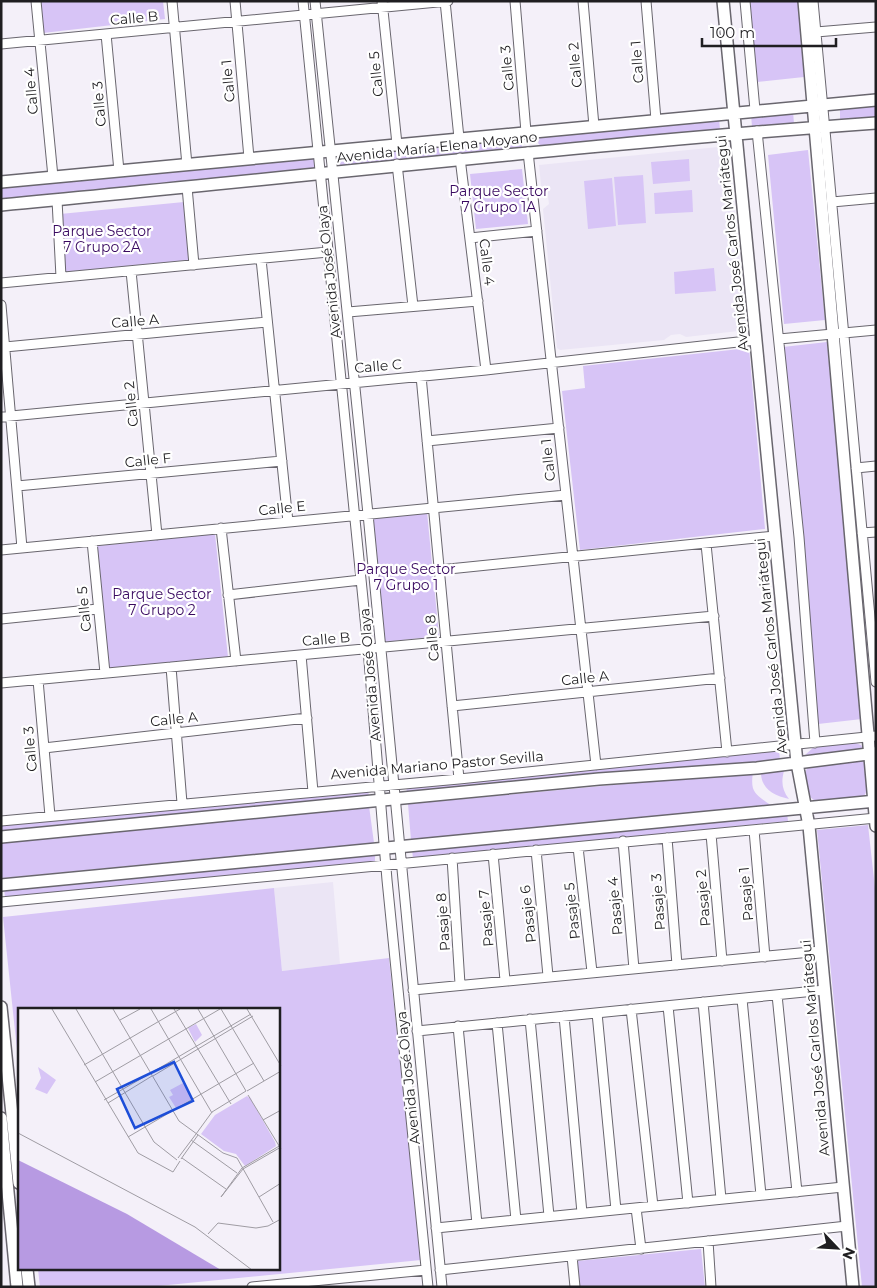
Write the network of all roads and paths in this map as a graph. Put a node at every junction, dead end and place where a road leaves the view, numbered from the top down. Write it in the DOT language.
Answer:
graph roads {
  1 [pos="36,1"];
  2 [pos="172,1"];
  3 [pos="234,1"];
  4 [pos="303,1"];
  5 [pos="316,1"];
  6 [pos="446,1"];
  7 [pos="515,1"];
  8 [pos="583,1"];
  9 [pos="646,1"];
  10 [pos="723,1"];
  11 [pos="745,1"];
  12 [pos="804,1"];
  13 [pos="813,1"];
  14 [pos="382,4"];
  15 [pos="317,14"];
  16 [pos="304,15"];
  17 [pos="236,22"];
  18 [pos="876,27"];
  19 [pos="174,28"];
  20 [pos="816,32"];
  21 [pos="106,34"];
  22 [pos="40,41"];
  23 [pos="1,44"];
  24 [pos="876,100"];
  25 [pos="818,104"];
  26 [pos="756,110"];
  27 [pos="734,113"];
  28 [pos="656,120"];
  29 [pos="876,123"];
  30 [pos="594,126"];
  31 [pos="820,127"];
  32 [pos="526,132"];
  33 [pos="757,132"];
  34 [pos="736,133"];
  35 [pos="459,138"];
  36 [pos="397,144"];
  37 [pos="331,152"];
  38 [pos="528,152"];
  39 [pos="319,153"];
  40 [pos="249,158"];
  41 [pos="460,158"];
  42 [pos="397,164"];
  43 [pos="188,165"];
  44 [pos="119,171"];
  45 [pos="327,173"];
  46 [pos="53,177"];
  47 [pos="1,182"];
  48 [pos="187,187"];
  49 [pos="876,198"];
  50 [pos="57,200"];
  51 [pos="832,202"];
  52 [pos="1,205"];
  53 [pos="537,231"];
  54 [pos="470,238"];
  55 [pos="328,252"];
  56 [pos="261,259"];
  57 [pos="194,265"];
  58 [pos="131,271"];
  59 [pos="61,277"];
  60 [pos="1,283"];
  61 [pos="478,301"];
  62 [pos="1,305"];
  63 [pos="413,306"];
  64 [pos="348,312"];
  65 [pos="267,322"];
  66 [pos="876,330"];
  67 [pos="138,334"];
  68 [pos="838,334"];
  69 [pos="779,339"];
  70 [pos="756,340"];
  71 [pos="5,347"];
  72 [pos="551,363"];
  73 [pos="486,370"];
  74 [pos="421,376"];
  75 [pos="355,382"];
  76 [pos="342,383"];
  77 [pos="274,390"];
  78 [pos="144,403"];
  79 [pos="6,417"];
  80 [pos="559,428"];
  81 [pos="427,441"];
  82 [pos="282,461"];
  83 [pos="876,466"];
  84 [pos="856,468"];
  85 [pos="151,473"];
  86 [pos="17,486"];
  87 [pos="566,495"];
  88 [pos="433,507"];
  89 [pos="368,514"];
  90 [pos="355,515"];
  91 [pos="288,522"];
  92 [pos="221,528"];
  93 [pos="876,532"];
  94 [pos="862,534"];
  95 [pos="157,535"];
  96 [pos="775,536"];
  97 [pos="92,541"];
  98 [pos="706,544"];
  99 [pos="22,548"];
  100 [pos="1,550"];
  101 [pos="573,557"];
  102 [pos="439,570"];
  103 [pos="361,580"];
  104 [pos="228,595"];
  105 [pos="98,609"];
  106 [pos="714,616"];
  107 [pos="1,619"];
  108 [pos="581,629"];
  109 [pos="446,642"];
  110 [pos="381,648"];
  111 [pos="368,649"];
  112 [pos="301,655"];
  113 [pos="236,661"];
  114 [pos="171,667"];
  115 [pos="875,669"];
  116 [pos="105,674"];
  117 [pos="720,678"];
  118 [pos="38,680"];
  119 [pos="876,682"];
  120 [pos="1,683"];
  121 [pos="588,692"];
  122 [pos="452,706"];
  123 [pos="307,718"];
  124 [pos="176,733"];
  125 [pos="872,736"];
  126 [pos="815,743"];
  127 [pos="795,745"];
  128 [pos="44,748"];
  129 [pos="728,752"];
  130 [pos="872,754"];
  131 [pos="797,763"];
  132 [pos="596,765"];
  133 [pos="459,779"];
  134 [pos="394,785"];
  135 [pos="380,786"];
  136 [pos="313,792"];
  137 [pos="396,799"];
  138 [pos="382,800"];
  139 [pos="875,801"];
  140 [pos="182,804"];
  141 [pos="804,807"];
  142 [pos="50,816"];
  143 [pos="1,821"];
  144 [pos="876,821"];
  145 [pos="809,826"];
  146 [pos="754,830"];
  147 [pos="710,834"];
  148 [pos="1,837"];
  149 [pos="667,838"];
  150 [pos="623,841"];
  151 [pos="578,846"];
  152 [pos="400,847"];
  153 [pos="385,849"];
  154 [pos="536,850"];
  155 [pos="493,854"];
  156 [pos="452,858"];
  157 [pos="401,862"];
  158 [pos="386,864"];
  159 [pos="1,885"];
  160 [pos="1,902"];
  161 [pos="821,951"];
  162 [pos="765,957"];
  163 [pos="722,961"];
  164 [pos="676,965"];
  165 [pos="634,969"];
  166 [pos="592,972"];
  167 [pos="548,976"];
  168 [pos="505,980"];
  169 [pos="460,984"];
  170 [pos="412,990"];
  171 [pos="825,990"];
  172 [pos="777,995"];
  173 [pos="742,998"];
  174 [pos="703,1002"];
  175 [pos="668,1006"];
  176 [pos="1,1007"];
  177 [pos="631,1009"];
  178 [pos="597,1013"];
  179 [pos="564,1016"];
  180 [pos="530,1019"];
  181 [pos="496,1023"];
  182 [pos="458,1026"];
  183 [pos="417,1030"];
  184 [pos="1,1118"];
  185 [pos="2,1140"];
  186 [pos="18,1173"];
  187 [pos="431,1174"];
  188 [pos="417,1175"];
  189 [pos="843,1187"];
  190 [pos="797,1192"];
  191 [pos="761,1195"];
  192 [pos="721,1199"];
  193 [pos="688,1203"];
  194 [pos="652,1206"];
  195 [pos="636,1208"];
  196 [pos="616,1210"];
  197 [pos="582,1213"];
  198 [pos="550,1216"];
  199 [pos="516,1220"];
  200 [pos="477,1224"];
  201 [pos="847,1226"];
  202 [pos="436,1228"];
  203 [pos="708,1241"];
  204 [pos="641,1248"];
  205 [pos="572,1256"];
  206 [pos="27,1270"];
  207 [pos="426,1270"];
  208 [pos="440,1270"];
  209 [pos="291,1285"];
  210 [pos="18,1287"];
  211 [pos="29,1287"];
  212 [pos="252,1287"];
  213 [pos="428,1287"];
  214 [pos="442,1287"];
  215 [pos="575,1287"];
  216 [pos="711,1287"];
  217 [pos="853,1287"];
  1 -- 22 [label="street, Calle 4"];
  2 -- 19 [label="street"];
  3 -- 17 [label="street, Calle 1"];
  4 -- 16 [label="street, Avenida José Olaya"];
  5 -- 15 [label="street, Avenida José Olaya"];
  6 -- 14 [label="street, Calle B"];
  6 -- 35 [label="street"];
  7 -- 32 [label="street, Calle 3"];
  8 -- 30 [label="street, Calle 2"];
  9 -- 28 [label="street, Calle 1"];
  10 -- 27 [label="street, Avenida José Carlos Mariátegui"];
  11 -- 26 [label="street"];
  12 -- 25 [label="street"];
  13 -- 20 [label="street"];
  14 -- 15 [label="street, Calle B"];
  14 -- 36 [label="street, Calle 5"];
  15 -- 16 [label="street, Calle B"];
  15 -- 37 [label="street, Avenida José Olaya"];
  16 -- 17 [label="street, Calle B"];
  16 -- 39 [label="street, Avenida José Olaya"];
  17 -- 19 [label="street, Calle B"];
  17 -- 40 [label="street, Calle 1"];
  18 -- 20 [label="street"];
  19 -- 21 [label="street, Calle B"];
  19 -- 43 [label="street"];
  20 -- 25 [label="street"];
  21 -- 22 [label="street, Calle B"];
  21 -- 44 [label="street, Calle 3"];
  22 -- 23 [label="street, Calle B"];
  22 -- 46 [label="street, Calle 4"];
  24 -- 25 [label="street, Avenida María Elena Moyano"];
  25 -- 26 [label="street, Avenida María Elena Moyano"];
  25 -- 31 [label="street"];
  26 -- 27 [label="street, Avenida María Elena Moyano"];
  27 -- 28 [label="street, Avenida María Elena Moyano"];
  27 -- 34 [label="street, Avenida José Carlos Mariátegui"];
  28 -- 30 [label="street, Avenida María Elena Moyano"];
  29 -- 31 [label="street, Avenida María Elena Moyano"];
  30 -- 32 [label="street, Avenida María Elena Moyano"];
  31 -- 33 [label="street, Avenida María Elena Moyano"];
  31 -- 51 [label="street"];
  31 -- 68 [label="street"];
  32 -- 35 [label="street, Avenida María Elena Moyano"];
  33 -- 34 [label="street, Avenida María Elena Moyano"];
  33 -- 69 [label="street"];
  34 -- 38 [label="street, Avenida María Elena Moyano"];
  34 -- 70 [label="street, Avenida José Carlos Mariátegui"];
  35 -- 36 [label="street, Avenida María Elena Moyano"];
  36 -- 37 [label="street, Avenida María Elena Moyano"];
  37 -- 39 [label="street, Avenida María Elena Moyano"];
  37 -- 45 [label="street, Avenida José Olaya"];
  38 -- 41 [label="street, Avenida María Elena Moyano"];
  38 -- 53 [label="street, Calle 1"];
  39 -- 40 [label="street, Avenida María Elena Moyano"];
  39 -- 45 [label="street, Avenida José Olaya"];
  40 -- 43 [label="street, Avenida María Elena Moyano"];
  41 -- 42 [label="street, Avenida María Elena Moyano"];
  41 -- 54 [label="street, Calle 4"];
  42 -- 45 [label="street, Avenida María Elena Moyano"];
  42 -- 63 [label="street"];
  43 -- 44 [label="street, Avenida María Elena Moyano"];
  44 -- 46 [label="street, Avenida María Elena Moyano"];
  45 -- 48 [label="street, Avenida María Elena Moyano"];
  45 -- 55 [label="street, Avenida José Olaya"];
  45 -- 64 [label="street, Avenida José Olaya"];
  46 -- 47 [label="street, Avenida María Elena Moyano"];
  48 -- 50 [label="street, Avenida María Elena Moyano"];
  48 -- 57 [label="street"];
  49 -- 51 [label="street"];
  50 -- 52 [label="street, Avenida María Elena Moyano"];
  50 -- 59 [label="street"];
  51 -- 68 [label="street"];
  53 -- 54 [label="street"];
  53 -- 72 [label="street, Calle 1"];
  54 -- 61 [label="street, Calle 4"];
  55 -- 56 [label="street"];
  55 -- 76 [label="street, Avenida José Olaya"];
  56 -- 57 [label="street"];
  56 -- 65 [label="street"];
  57 -- 58 [label="street"];
  58 -- 59 [label="street"];
  58 -- 67 [label="street, Calle 2"];
  59 -- 60 [label="street"];
  61 -- 63 [label="street"];
  61 -- 73 [label="street, Calle 4"];
  62 -- 71 [label="street"];
  63 -- 64 [label="street"];
  64 -- 75 [label="street, Avenida José Olaya"];
  65 -- 67 [label="street, Calle A"];
  65 -- 77 [label="street"];
  66 -- 68 [label="street"];
  67 -- 71 [label="street, Calle A"];
  67 -- 78 [label="street, Calle 2"];
  68 -- 69 [label="street"];
  68 -- 84 [label="street"];
  68 -- 125 [label="street"];
  69 -- 126 [label="street"];
  70 -- 72 [label="street, Calle C"];
  70 -- 96 [label="street, Avenida José Carlos Mariátegui"];
  71 -- 79 [label="street"];
  72 -- 73 [label="street, Calle C"];
  72 -- 80 [label="street, Calle 1"];
  73 -- 74 [label="street, Calle C"];
  74 -- 75 [label="street, Calle C"];
  74 -- 81 [label="street, Calle 8"];
  75 -- 76 [label="street, Calle C"];
  75 -- 89 [label="street, Avenida José Olaya"];
  76 -- 77 [label="street, Calle C"];
  76 -- 90 [label="street, Avenida José Olaya"];
  77 -- 78 [label="street, Calle C"];
  77 -- 82 [label="street"];
  78 -- 79 [label="street, Calle C"];
  78 -- 85 [label="street, Calle 2"];
  79 -- 86 [label="street"];
  80 -- 81 [label="street"];
  80 -- 87 [label="street, Calle 1"];
  81 -- 88 [label="street, Calle 8"];
  82 -- 85 [label="street, Calle F"];
  82 -- 91 [label="street"];
  83 -- 84 [label="street"];
  84 -- 94 [label="street"];
  85 -- 86 [label="street, Calle F"];
  85 -- 95 [label="street, Calle 2"];
  86 -- 99 [label="street"];
  87 -- 88 [label="street, Calle E"];
  87 -- 101 [label="street, Calle 1"];
  88 -- 89 [label="street, Calle E"];
  88 -- 102 [label="street, Calle 8"];
  89 -- 90 [label="street, Calle E"];
  89 -- 110 [label="street, Avenida José Olaya"];
  90 -- 91 [label="street, Calle E"];
  90 -- 103 [label="street, Avenida José Olaya"];
  91 -- 92 [label="street, Calle E"];
  92 -- 95 [label="street, Calle E"];
  92 -- 104 [label="street"];
  93 -- 94 [label="street"];
  94 -- 115 [label="street"];
  95 -- 97 [label="street, Calle E"];
  96 -- 98 [label="street"];
  96 -- 127 [label="street, Avenida José Carlos Mariátegui"];
  97 -- 99 [label="street, Calle E"];
  97 -- 105 [label="street, Calle 5"];
  98 -- 101 [label="street"];
  98 -- 106 [label="street"];
  99 -- 100 [label="street, Calle E"];
  101 -- 102 [label="street"];
  101 -- 108 [label="street, Calle 1"];
  102 -- 109 [label="street, Calle 8"];
  103 -- 104 [label="street"];
  103 -- 111 [label="street, Avenida José Olaya"];
  104 -- 113 [label="street"];
  105 -- 107 [label="street"];
  105 -- 116 [label="street, Calle 5"];
  106 -- 108 [label="street, Calle B"];
  106 -- 117 [label="street"];
  108 -- 109 [label="street, Calle B"];
  108 -- 121 [label="street, Calle 1"];
  109 -- 110 [label="street, Calle B"];
  109 -- 122 [label="street, Calle 8"];
  110 -- 111 [label="street, Calle B"];
  110 -- 134 [label="street, Avenida José Olaya"];
  111 -- 112 [label="street, Calle B"];
  111 -- 135 [label="street, Avenida José Olaya"];
  112 -- 113 [label="street, Calle B"];
  112 -- 123 [label="street"];
  113 -- 114 [label="street, Calle B"];
  114 -- 116 [label="street, Calle B"];
  114 -- 124 [label="street"];
  115 -- 119 [label="street"];
  116 -- 118 [label="street, Calle B"];
  117 -- 121 [label="street, Calle A"];
  117 -- 129 [label="street"];
  118 -- 120 [label="street, Calle B"];
  118 -- 128 [label="street, Calle 3"];
  121 -- 122 [label="street, Calle A"];
  121 -- 132 [label="street, Calle 1"];
  122 -- 133 [label="street, Calle 8"];
  123 -- 124 [label="street, Calle A"];
  123 -- 136 [label="street"];
  124 -- 128 [label="street, Calle A"];
  124 -- 140 [label="street"];
  125 -- 126 [label="street, Avenida Mariano Pastor Sevilla"];
  125 -- 130 [label="street"];
  126 -- 127 [label="street, Avenida Mariano Pastor Sevilla"];
  127 -- 129 [label="street, Avenida Mariano Pastor Sevilla"];
  127 -- 131 [label="street, Avenida José Carlos Mariátegui"];
  128 -- 142 [label="street, Calle 3"];
  129 -- 132 [label="street, Avenida Mariano Pastor Sevilla"];
  130 -- 131 [label="street, Avenida Mariano Pastor Sevilla"];
  130 -- 139 [label="street"];
  131 -- 137 [label="street, Avenida Mariano Pastor Sevilla"];
  131 -- 141 [label="street, Avenida José Carlos Mariátegui"];
  132 -- 133 [label="street, Avenida Mariano Pastor Sevilla"];
  133 -- 134 [label="street, Avenida Mariano Pastor Sevilla"];
  134 -- 135 [label="street, Avenida Mariano Pastor Sevilla"];
  134 -- 137 [label="street, Avenida José Olaya"];
  135 -- 136 [label="street, Avenida Mariano Pastor Sevilla"];
  135 -- 138 [label="street, Avenida José Olaya"];
  136 -- 140 [label="street, Avenida Mariano Pastor Sevilla"];
  137 -- 138 [label="street, Avenida Mariano Pastor Sevilla"];
  137 -- 152 [label="street, Avenida José Olaya"];
  138 -- 148 [label="street, Avenida Mariano Pastor Sevilla"];
  138 -- 153 [label="street, Avenida José Olaya"];
  139 -- 141 [label="street"];
  139 -- 144 [label="street"];
  140 -- 142 [label="street, Avenida Mariano Pastor Sevilla"];
  141 -- 145 [label="street, Avenida José Carlos Mariátegui"];
  141 -- 152 [label="street"];
  142 -- 143 [label="street, Avenida Mariano Pastor Sevilla"];
  144 -- 145 [label="street"];
  145 -- 146 [label="street"];
  145 -- 161 [label="street, Avenida José Carlos Mariátegui"];
  146 -- 147 [label="street"];
  146 -- 162 [label="street, Pasaje 1"];
  147 -- 149 [label="street"];
  147 -- 163 [label="street, Pasaje 2"];
  149 -- 150 [label="street"];
  149 -- 164 [label="street, Pasaje 3"];
  150 -- 151 [label="street"];
  150 -- 165 [label="street, Pasaje 4"];
  151 -- 154 [label="street"];
  151 -- 166 [label="street, Pasaje 5"];
  152 -- 153 [label="street"];
  152 -- 157 [label="street, Avenida José Olaya"];
  153 -- 158 [label="street, Avenida José Olaya"];
  153 -- 159 [label="street"];
  154 -- 155 [label="street"];
  154 -- 167 [label="street, Pasaje 6"];
  155 -- 156 [label="street"];
  155 -- 168 [label="street, Pasaje 7"];
  156 -- 157 [label="street"];
  156 -- 169 [label="street, Pasaje 8"];
  157 -- 158 [label="street"];
  157 -- 170 [label="street, Avenida José Olaya"];
  158 -- 160 [label="street"];
  158 -- 188 [label="street, Avenida José Olaya"];
  161 -- 162 [label="street"];
  161 -- 171 [label="street, Avenida José Carlos Mariátegui"];
  162 -- 163 [label="street"];
  163 -- 164 [label="street"];
  164 -- 165 [label="street"];
  165 -- 166 [label="street"];
  166 -- 167 [label="street"];
  167 -- 168 [label="street"];
  168 -- 169 [label="street"];
  169 -- 170 [label="street"];
  170 -- 183 [label="street, Avenida José Olaya"];
  171 -- 172 [label="street"];
  171 -- 189 [label="street, Avenida José Carlos Mariátegui"];
  172 -- 173 [label="street"];
  172 -- 190 [label="street"];
  173 -- 174 [label="street"];
  173 -- 191 [label="street"];
  174 -- 175 [label="street"];
  174 -- 192 [label="street"];
  175 -- 177 [label="street"];
  175 -- 193 [label="street"];
  176 -- 186 [label="street"];
  177 -- 178 [label="street"];
  177 -- 194 [label="street"];
  178 -- 179 [label="street"];
  178 -- 196 [label="street"];
  179 -- 180 [label="street"];
  179 -- 197 [label="street"];
  180 -- 181 [label="street"];
  180 -- 198 [label="street"];
  181 -- 182 [label="street"];
  181 -- 199 [label="street"];
  182 -- 183 [label="street"];
  182 -- 200 [label="street"];
  183 -- 187 [label="street, Avenida José Olaya"];
  184 -- 185 [label="street"];
  185 -- 210 [label="street"];
  187 -- 188 [label="street"];
  187 -- 202 [label="street, Avenida José Olaya"];
  188 -- 207 [label="street, Avenida José Olaya"];
  189 -- 190 [label="street"];
  189 -- 201 [label="street, Avenida José Carlos Mariátegui"];
  190 -- 191 [label="street"];
  191 -- 192 [label="street"];
  192 -- 193 [label="street"];
  193 -- 194 [label="street"];
  194 -- 195 [label="street"];
  195 -- 196 [label="street"];
  195 -- 204 [label="street"];
  196 -- 197 [label="street"];
  197 -- 198 [label="street"];
  198 -- 199 [label="street"];
  199 -- 200 [label="street"];
  200 -- 202 [label="street"];
  201 -- 203 [label="street"];
  201 -- 217 [label="street, Avenida José Carlos Mariátegui"];
  202 -- 208 [label="street, Avenida José Olaya"];
  203 -- 204 [label="street"];
  203 -- 216 [label="street"];
  204 -- 205 [label="street"];
  205 -- 208 [label="street"];
  205 -- 215 [label="street"];
  206 -- 211 [label="street"];
  207 -- 209 [label="street"];
  207 -- 213 [label="street, Avenida José Olaya"];
  208 -- 214 [label="street, Avenida José Olaya"];
  209 -- 212 [label="street"];
}
